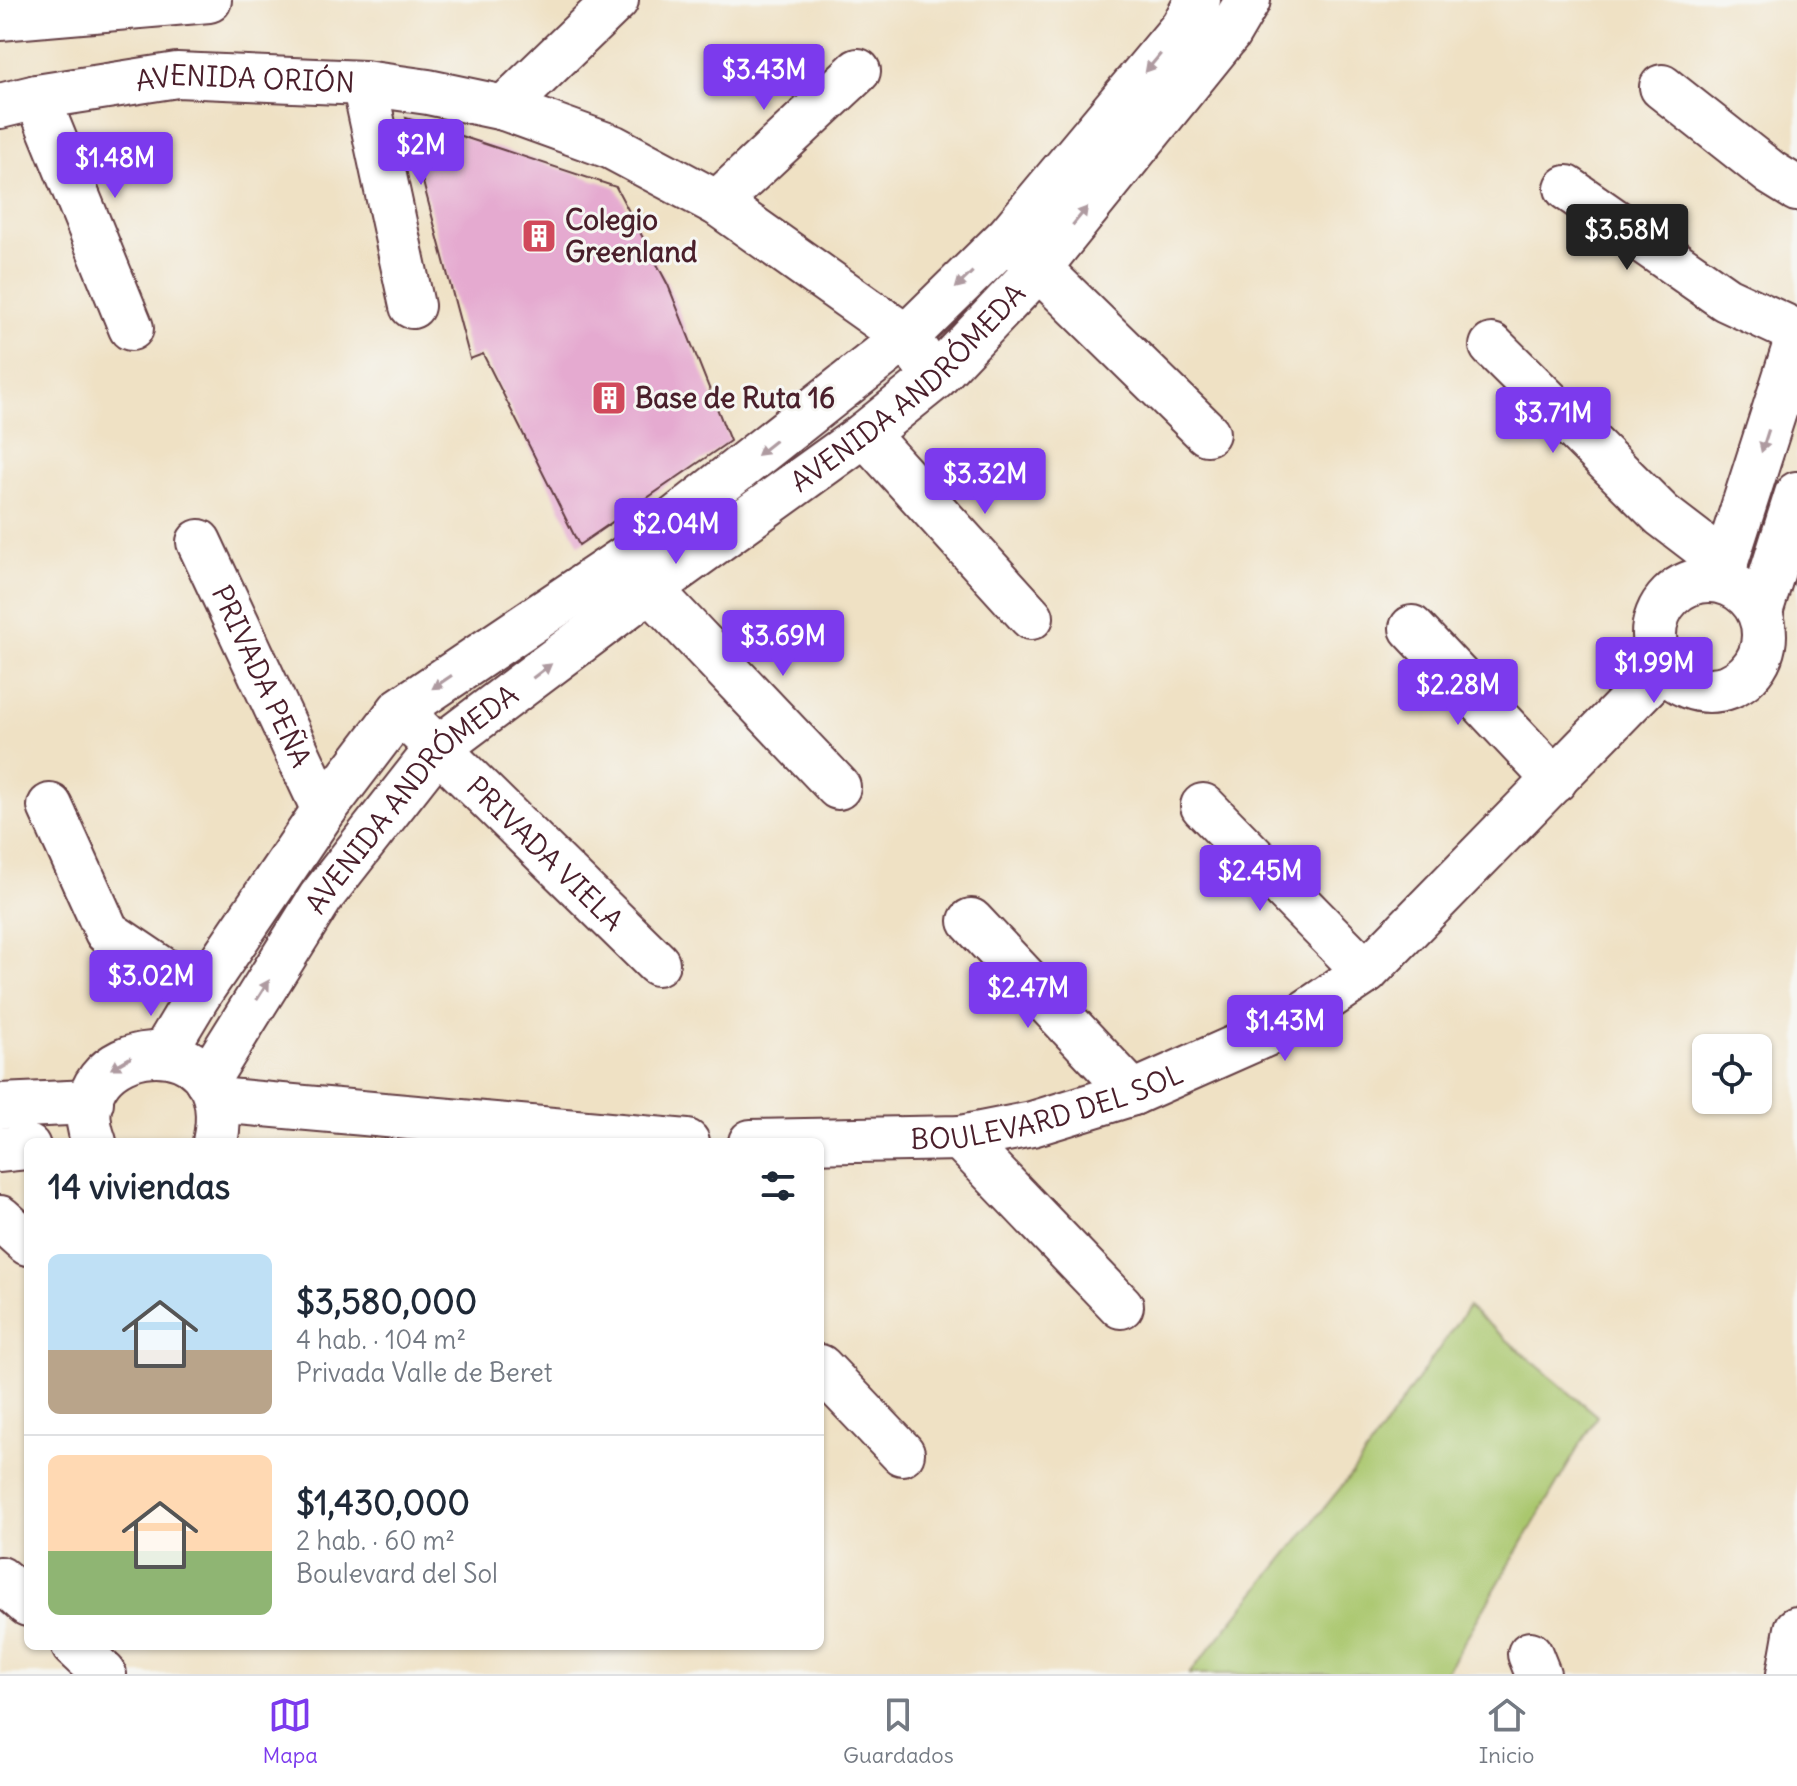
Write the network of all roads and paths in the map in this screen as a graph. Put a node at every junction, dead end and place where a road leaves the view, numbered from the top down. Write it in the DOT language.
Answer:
graph roads {
  1 [pos="209,0"];
  2 [pos="616,0"];
  3 [pos="1198,0"];
  4 [pos="1248,0"];
  5 [pos="0,18"];
  6 [pos="858,71"];
  7 [pos="364,83"];
  8 [pos="1662,87"];
  9 [pos="18,101"];
  10 [pos="504,108"];
  11 [pos="1567,188"];
  12 [pos="1797,189"];
  13 [pos="717,203"];
  14 [pos="1008,237"];
  15 [pos="1038,269"];
  16 [pos="412,306"];
  17 [pos="131,328"];
  18 [pos="1797,332"];
  19 [pos="906,337"];
  20 [pos="1797,340"];
  21 [pos="1492,346"];
  22 [pos="936,377"];
  23 [pos="1207,433"];
  24 [pos="865,434"];
  25 [pos="1797,494"];
  26 [pos="199,542"];
  27 [pos="1723,572"];
  28 [pos="638,573"];
  29 [pos="1031,617"];
  30 [pos="1412,628"];
  31 [pos="1773,634"];
  32 [pos="1664,667"];
  33 [pos="400,710"];
  34 [pos="437,749"];
  35 [pos="1555,780"];
  36 [pos="838,787"];
  37 [pos="50,806"];
  38 [pos="1203,806"];
  39 [pos="324,810"];
  40 [pos="971,921"];
  41 [pos="657,963"];
  42 [pos="1366,972"];
  43 [pos="199,994"];
  44 [pos="163,1054"];
  45 [pos="1133,1093"];
  46 [pos="0,1106"];
  47 [pos="213,1107"];
  48 [pos="357,1127"];
  49 [pos="88,1132"];
  50 [pos="599,1138"];
  51 [pos="960,1138"];
  52 [pos="824,1141"];
  53 [pos="24,1147"];
  54 [pos="0,1150"];
  55 [pos="0,1218"];
  56 [pos="24,1239"];
  57 [pos="1121,1306"];
  58 [pos="824,1371"];
  59 [pos="902,1453"];
  60 [pos="0,1579"];
  61 [pos="24,1600"];
  62 [pos="1797,1629"];
  63 [pos="78,1650"];
  64 [pos="104,1674"];
  65 [pos="1789,1674"];
  1 -- 5 [label="street"];
  2 -- 10 [label="street"];
  3 -- 14 [label="street, AVENIDA ANDRÓMEDA, one-way"];
  15 -- 4 [label="street, AVENIDA ANDRÓMEDA, one-way"];
  6 -- 13 [label="street"];
  7 -- 9 [label="street, AVENIDA ORIÓN"];
  7 -- 10 [label="street, AVENIDA ORIÓN"];
  7 -- 16 [label="street"];
  8 -- 12 [label="street"];
  9 -- 17 [label="street"];
  10 -- 13 [label="street, AVENIDA ORIÓN"];
  11 -- 18 [label="street"];
  13 -- 19 [label="street, AVENIDA ORIÓN"];
  14 -- 15 [label="street"];
  14 -- 19 [label="street, AVENIDA ANDRÓMEDA, one-way"];
  15 -- 22 [label="street, AVENIDA ANDRÓMEDA"];
  15 -- 23 [label="street"];
  19 -- 22 [label="street, AVENIDA ORIÓN"];
  19 -- 28 [label="street, AVENIDA ANDRÓMEDA, one-way"];
  20 -- 27 [label="street, one-way"];
  21 -- 27 [label="street"];
  22 -- 24 [label="street, AVENIDA ANDRÓMEDA"];
  24 -- 28 [label="street, AVENIDA ANDRÓMEDA"];
  24 -- 29 [label="street"];
  25 -- 31 [label="street"];
  26 -- 39 [label="street, PRIVADA PEÑA"];
  27 -- 31 [label="street"];
  27 -- 32 [label="street"];
  28 -- 33 [label="street, AVENIDA ANDRÓMEDA, one-way"];
  34 -- 28 [label="street, AVENIDA ANDRÓMEDA, one-way"];
  28 -- 36 [label="street"];
  30 -- 35 [label="street"];
  31 -- 32 [label="street"];
  32 -- 35 [label="street, BOULEVARD DEL SOL"];
  33 -- 34 [label="street, PRIVADA VIELA"];
  33 -- 39 [label="street, AVENIDA ANDRÓMEDA"];
  34 -- 41 [label="street, PRIVADA VIELA"];
  47 -- 34 [label="street, AVENIDA ANDRÓMEDA, one-way"];
  35 -- 42 [label="street, BOULEVARD DEL SOL"];
  37 -- 43 [label="street"];
  38 -- 42 [label="street"];
  39 -- 43 [label="street, AVENIDA ANDRÓMEDA"];
  40 -- 45 [label="street"];
  42 -- 45 [label="street, BOULEVARD DEL SOL"];
  43 -- 44 [label="street, AVENIDA ANDRÓMEDA"];
  44 -- 47 [label="street"];
  44 -- 49 [label="street, one-way"];
  45 -- 51 [label="street, BOULEVARD DEL SOL"];
  46 -- 49 [label="street"];
  47 -- 48 [label="street"];
  48 -- 50 [label="street"];
  51 -- 52 [label="street, BOULEVARD DEL SOL"];
  51 -- 57 [label="street"];
  53 -- 54 [label="street"];
  55 -- 56 [label="street"];
  58 -- 59 [label="street"];
  60 -- 61 [label="street"];
  62 -- 65 [label="street"];
  63 -- 64 [label="street"];
}
